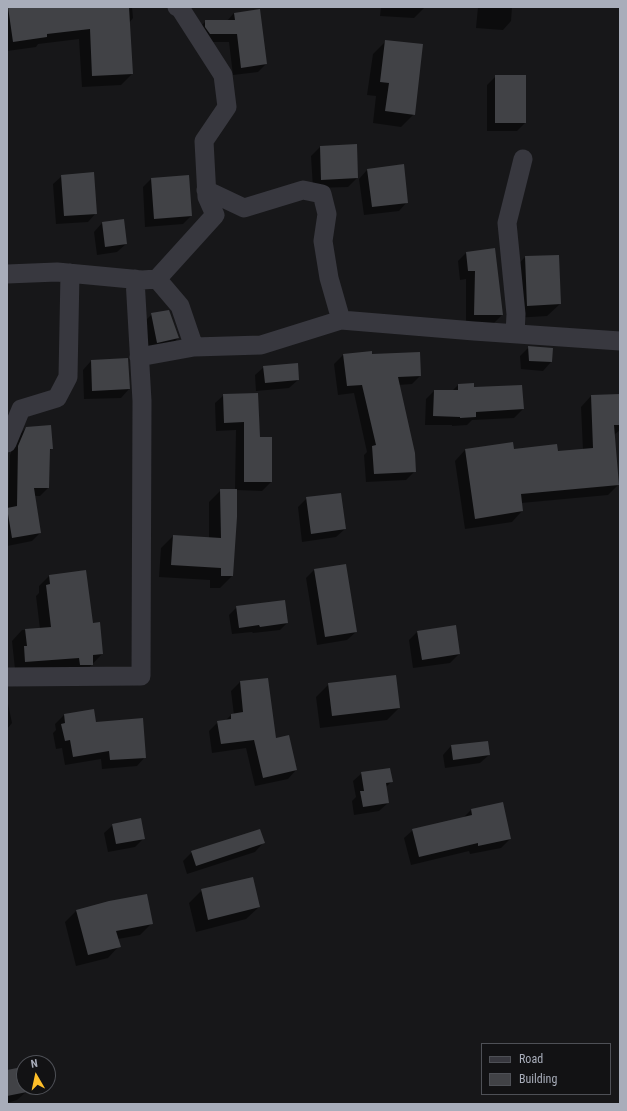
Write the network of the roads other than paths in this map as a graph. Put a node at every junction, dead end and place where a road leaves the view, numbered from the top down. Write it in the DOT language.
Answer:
graph roads {
  1 [pos="177,7"];
  2 [pos="523,159"];
  3 [pos="206,190"];
  4 [pos="70,273"];
  5 [pos="7,274"];
  6 [pos="135,279"];
  7 [pos="157,279"];
  8 [pos="342,320"];
  9 [pos="514,334"];
  10 [pos="620,341"];
  11 [pos="194,347"];
  12 [pos="139,357"];
  13 [pos="7,443"];
  14 [pos="7,677"];
  1 -- 3 [label="street"];
  2 -- 9 [label="street"];
  3 -- 7 [label="street"];
  3 -- 8 [label="street"];
  4 -- 5 [label="street"];
  4 -- 6 [label="street"];
  4 -- 13 [label="street"];
  6 -- 7 [label="street"];
  6 -- 12 [label="street"];
  7 -- 11 [label="street"];
  8 -- 9 [label="street"];
  8 -- 11 [label="street"];
  9 -- 10 [label="street"];
  11 -- 12 [label="street"];
  12 -- 14 [label="street"];
}
